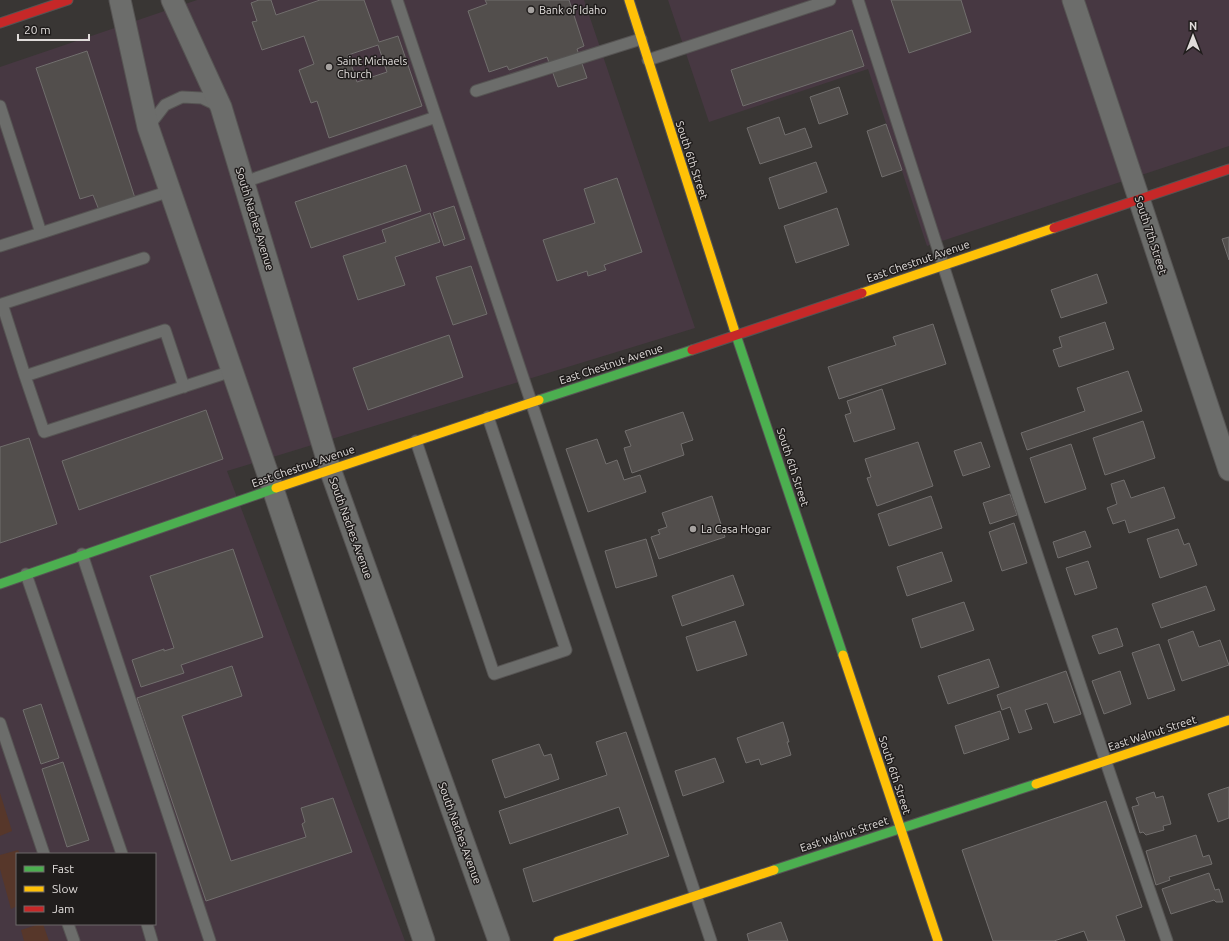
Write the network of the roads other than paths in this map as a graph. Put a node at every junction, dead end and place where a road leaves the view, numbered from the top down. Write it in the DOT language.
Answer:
graph roads {
  1 [pos="68,0"];
  2 [pos="120,0"];
  3 [pos="172,0"];
  4 [pos="398,0"];
  5 [pos="629,0"];
  6 [pos="830,0"];
  7 [pos="858,0"];
  8 [pos="1073,0"];
  9 [pos="0,23"];
  10 [pos="641,39"];
  11 [pos="648,60"];
  12 [pos="476,91"];
  13 [pos="0,106"];
  14 [pos="221,107"];
  15 [pos="436,117"];
  16 [pos="148,127"];
  17 [pos="1229,168"];
  18 [pos="244,182"];
  19 [pos="170,191"];
  20 [pos="1139,199"];
  21 [pos="41,233"];
  22 [pos="0,246"];
  23 [pos="144,258"];
  24 [pos="943,265"];
  25 [pos="1,302"];
  26 [pos="736,335"];
  27 [pos="232,371"];
  28 [pos="25,376"];
  29 [pos="184,387"];
  30 [pos="531,403"];
  31 [pos="488,417"];
  32 [pos="416,441"];
  33 [pos="330,469"];
  34 [pos="1229,470"];
  35 [pos="273,489"];
  36 [pos="82,554"];
  37 [pos="26,574"];
  38 [pos="0,584"];
  39 [pos="1229,720"];
  40 [pos="0,723"];
  41 [pos="3,742"];
  42 [pos="1105,761"];
  43 [pos="900,828"];
  44 [pos="44,853"];
  45 [pos="122,853"];
  46 [pos="696,896"];
  47 [pos="68,925"];
  48 [pos="147,925"];
  49 [pos="74,941"];
  50 [pos="152,941"];
  51 [pos="210,941"];
  52 [pos="424,941"];
  53 [pos="499,941"];
  54 [pos="558,941"];
  55 [pos="711,941"];
  56 [pos="938,941"];
  57 [pos="1167,941"];
  1 -- 9 [label="street"];
  2 -- 16 [label="street"];
  3 -- 14 [label="street, South Naches Avenue"];
  4 -- 15 [label="lane"];
  5 -- 10 [label="street, South 6th Street"];
  6 -- 11 [label="lane"];
  7 -- 24 [label="lane"];
  8 -- 20 [label="street, South 7th Street"];
  10 -- 11 [label="street, South 6th Street"];
  10 -- 12 [label="lane"];
  11 -- 26 [label="street, South 6th Street"];
  13 -- 21 [label="lane"];
  14 -- 16 [label="lane"];
  14 -- 18 [label="street, South Naches Avenue"];
  15 -- 18 [label="lane"];
  15 -- 30 [label="lane"];
  16 -- 19 [label="street"];
  17 -- 20 [label="street, East Chestnut Avenue"];
  18 -- 33 [label="street, South Naches Avenue"];
  19 -- 21 [label="lane"];
  19 -- 27 [label="street"];
  20 -- 24 [label="street, East Chestnut Avenue"];
  20 -- 34 [label="street, South 7th Street"];
  21 -- 22 [label="lane"];
  23 -- 25 [label="lane"];
  24 -- 26 [label="street, East Chestnut Avenue"];
  24 -- 42 [label="lane"];
  25 -- 28 [label="lane"];
  26 -- 30 [label="street, East Chestnut Avenue"];
  26 -- 43 [label="street, South 6th Street"];
  27 -- 29 [label="lane"];
  27 -- 35 [label="street"];
  28 -- 29 [label="lane"];
  28 -- 29 [label="lane"];
  30 -- 31 [label="street, East Chestnut Avenue"];
  30 -- 46 [label="lane"];
  31 -- 32 [label="street, East Chestnut Avenue"];
  31 -- 32 [label="lane"];
  32 -- 33 [label="street, East Chestnut Avenue"];
  33 -- 35 [label="street, East Chestnut Avenue"];
  33 -- 53 [label="street, South Naches Avenue"];
  35 -- 36 [label="street, East Chestnut Avenue"];
  35 -- 52 [label="street"];
  36 -- 37 [label="street, East Chestnut Avenue"];
  36 -- 51 [label="lane"];
  37 -- 38 [label="street, East Chestnut Avenue"];
  37 -- 45 [label="lane"];
  39 -- 42 [label="street, East Walnut Street"];
  40 -- 41 [label="lane"];
  41 -- 44 [label="lane"];
  42 -- 43 [label="street, East Walnut Street"];
  42 -- 57 [label="lane"];
  43 -- 46 [label="street, East Walnut Street"];
  43 -- 56 [label="street, South 6th Street"];
  46 -- 54 [label="street, East Walnut Street"];
  46 -- 55 [label="lane"];
  47 -- 49 [label="lane"];
  48 -- 50 [label="lane"];
}
